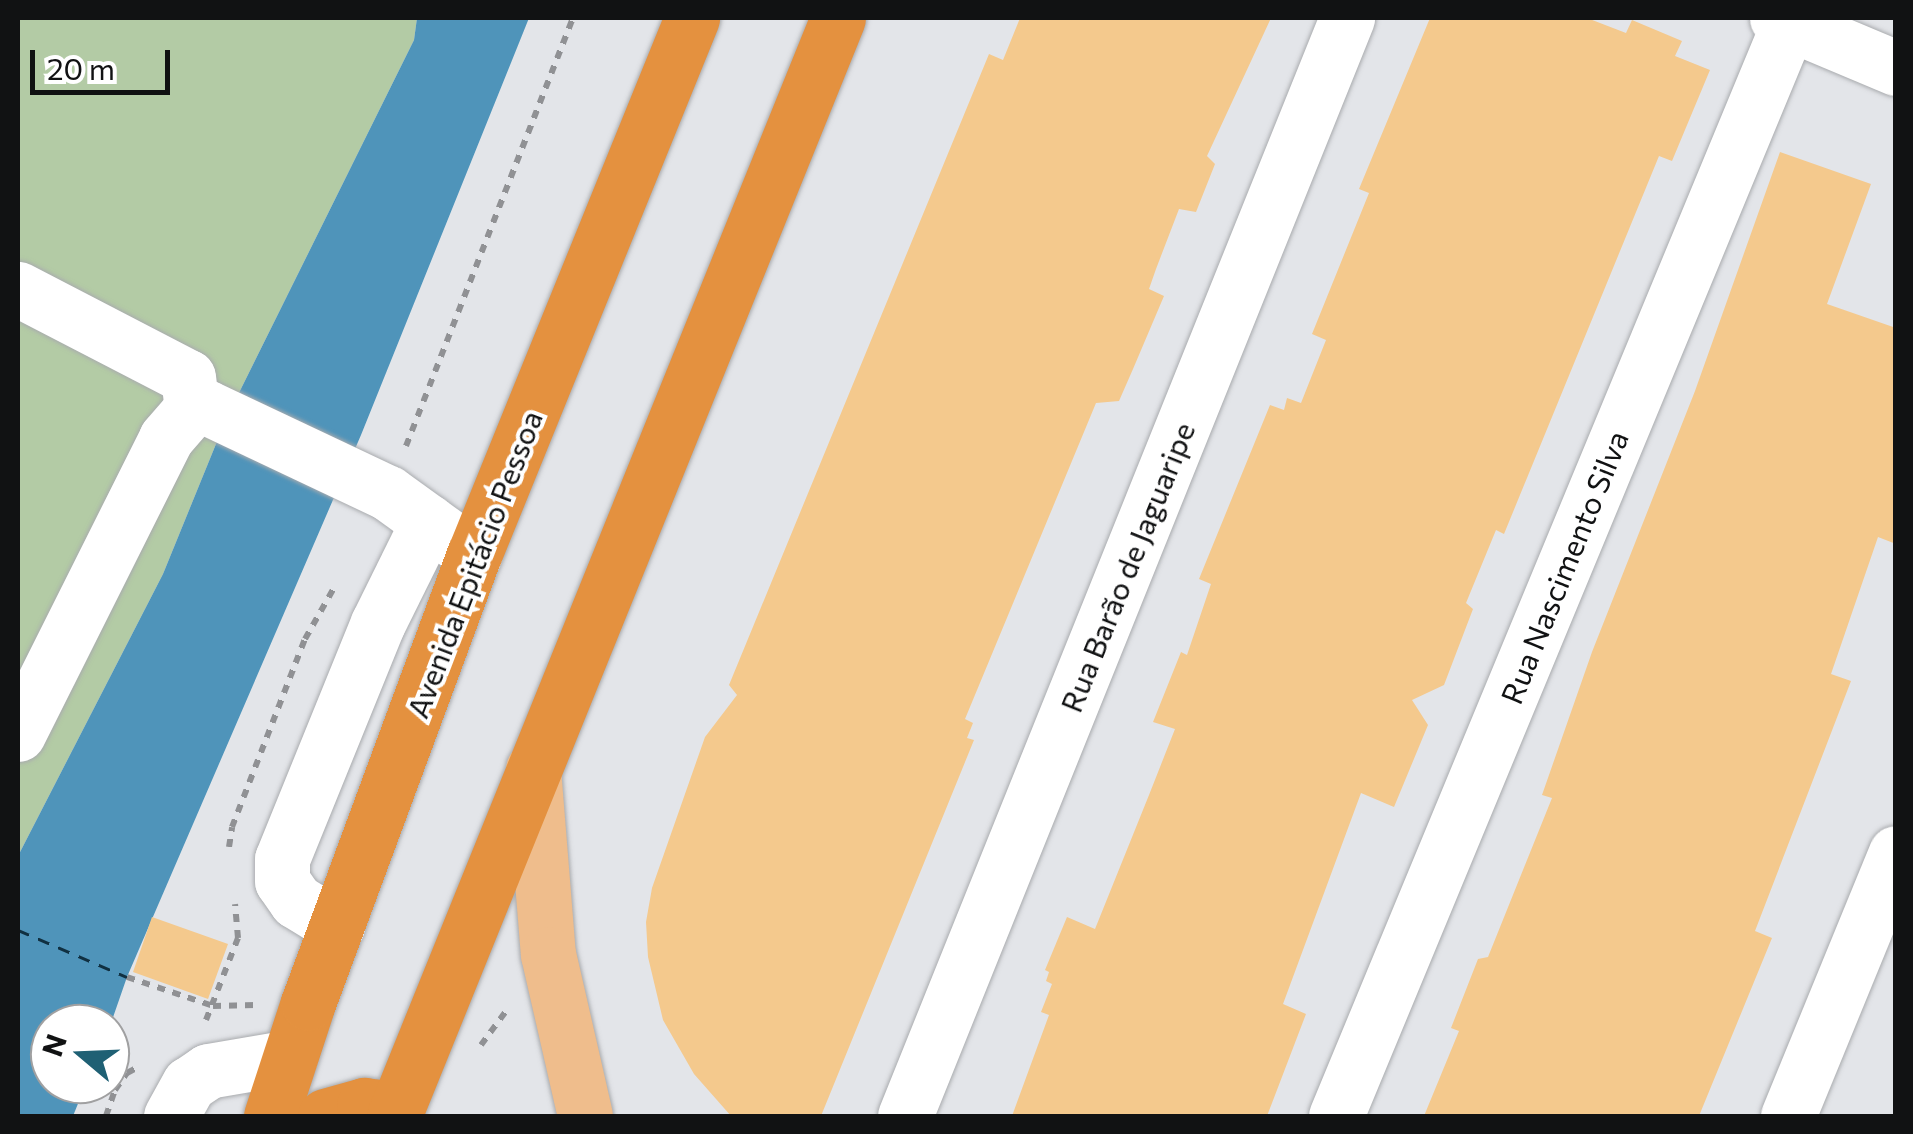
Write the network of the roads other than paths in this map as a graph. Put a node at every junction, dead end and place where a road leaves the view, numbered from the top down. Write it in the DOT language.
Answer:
graph roads {
  1 [pos="692,18"];
  2 [pos="838,18"];
  3 [pos="1348,18"];
  4 [pos="1786,19"];
  5 [pos="1896,68"];
  6 [pos="18,289"];
  7 [pos="199,408"];
  8 [pos="428,522"];
  9 [pos="474,555"];
  10 [pos="18,734"];
  11 [pos="533,769"];
  12 [pos="1896,853"];
  13 [pos="337,926"];
  14 [pos="290,1057"];
  15 [pos="402,1114"];
  16 [pos="170,1116"];
  17 [pos="271,1116"];
  18 [pos="325,1116"];
  19 [pos="585,1116"];
  20 [pos="905,1116"];
  21 [pos="1336,1116"];
  22 [pos="1788,1116"];
  1 -- 9 [label="highway, Avenida Epitácio Pessoa"];
  2 -- 11 [label="highway"];
  3 -- 20 [label="street, Rua Barão de Jaguaripe"];
  4 -- 5 [label="street"];
  4 -- 21 [label="street, Rua Nascimento Silva"];
  6 -- 7 [label="street"];
  7 -- 8 [label="street"];
  7 -- 10 [label="street"];
  8 -- 9 [label="street"];
  8 -- 13 [label="street"];
  9 -- 13 [label="highway, Avenida Epitácio Pessoa"];
  11 -- 15 [label="highway"];
  11 -- 19 [label="main road"];
  12 -- 22 [label="street"];
  13 -- 14 [label="highway, Avenida Epitácio Pessoa"];
  14 -- 16 [label="street"];
  14 -- 17 [label="highway, Avenida Epitácio Pessoa"];
  15 -- 18 [label="highway"];
}
